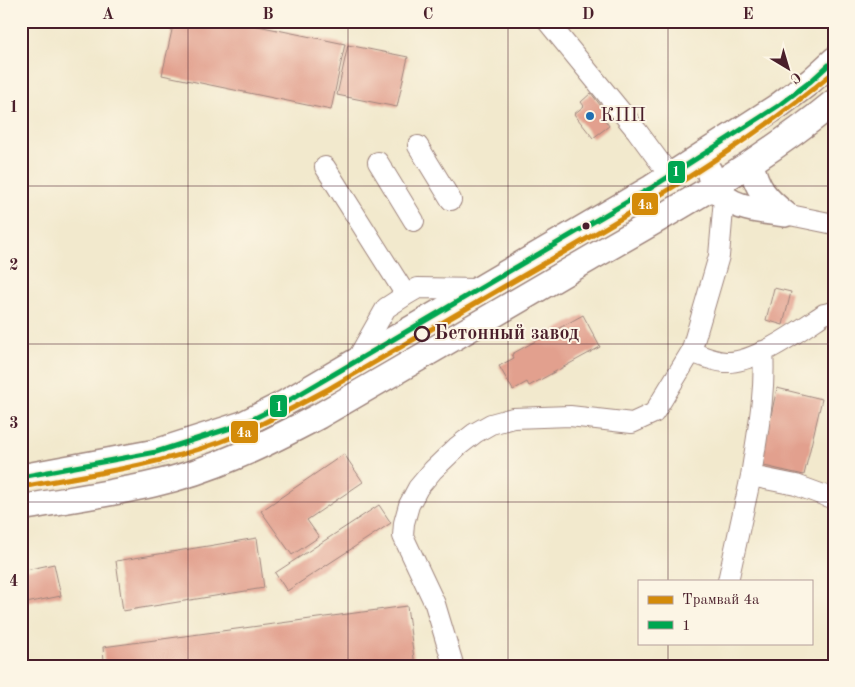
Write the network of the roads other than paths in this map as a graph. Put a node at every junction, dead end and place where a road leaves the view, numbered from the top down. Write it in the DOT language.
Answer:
graph roads {
  1 [pos="547,21"];
  2 [pos="834,60"];
  3 [pos="834,102"];
  4 [pos="744,129"];
  5 [pos="418,146"];
  6 [pos="378,162"];
  7 [pos="751,164"];
  8 [pos="325,167"];
  9 [pos="670,176"];
  10 [pos="718,193"];
  11 [pos="451,200"];
  12 [pos="784,214"];
  13 [pos="414,222"];
  14 [pos="834,224"];
  15 [pos="477,289"];
  16 [pos="406,295"];
  17 [pos="834,312"];
  18 [pos="763,351"];
  19 [pos="691,352"];
  20 [pos="356,361"];
  21 [pos="21,476"];
  22 [pos="751,476"];
  23 [pos="834,499"];
  24 [pos="21,508"];
  25 [pos="728,580"];
  26 [pos="453,664"];
  1 -- 9 [label="street"];
  2 -- 4 [label="main road"];
  3 -- 7 [label="main road"];
  4 -- 9 [label="main road"];
  4 -- 10 [label="main road"];
  5 -- 11 [label="street"];
  6 -- 13 [label="street"];
  7 -- 10 [label="main road"];
  7 -- 12 [label="main road"];
  8 -- 16 [label="street"];
  9 -- 15 [label="main road"];
  10 -- 12 [label="main road"];
  10 -- 19 [label="street"];
  10 -- 24 [label="main road"];
  12 -- 14 [label="street"];
  15 -- 16 [label="street"];
  15 -- 20 [label="main road"];
  16 -- 20 [label="street"];
  17 -- 18 [label="street"];
  18 -- 19 [label="street"];
  18 -- 22 [label="street"];
  19 -- 26 [label="street"];
  20 -- 21 [label="main road"];
  22 -- 23 [label="street"];
  22 -- 25 [label="street"];
}
